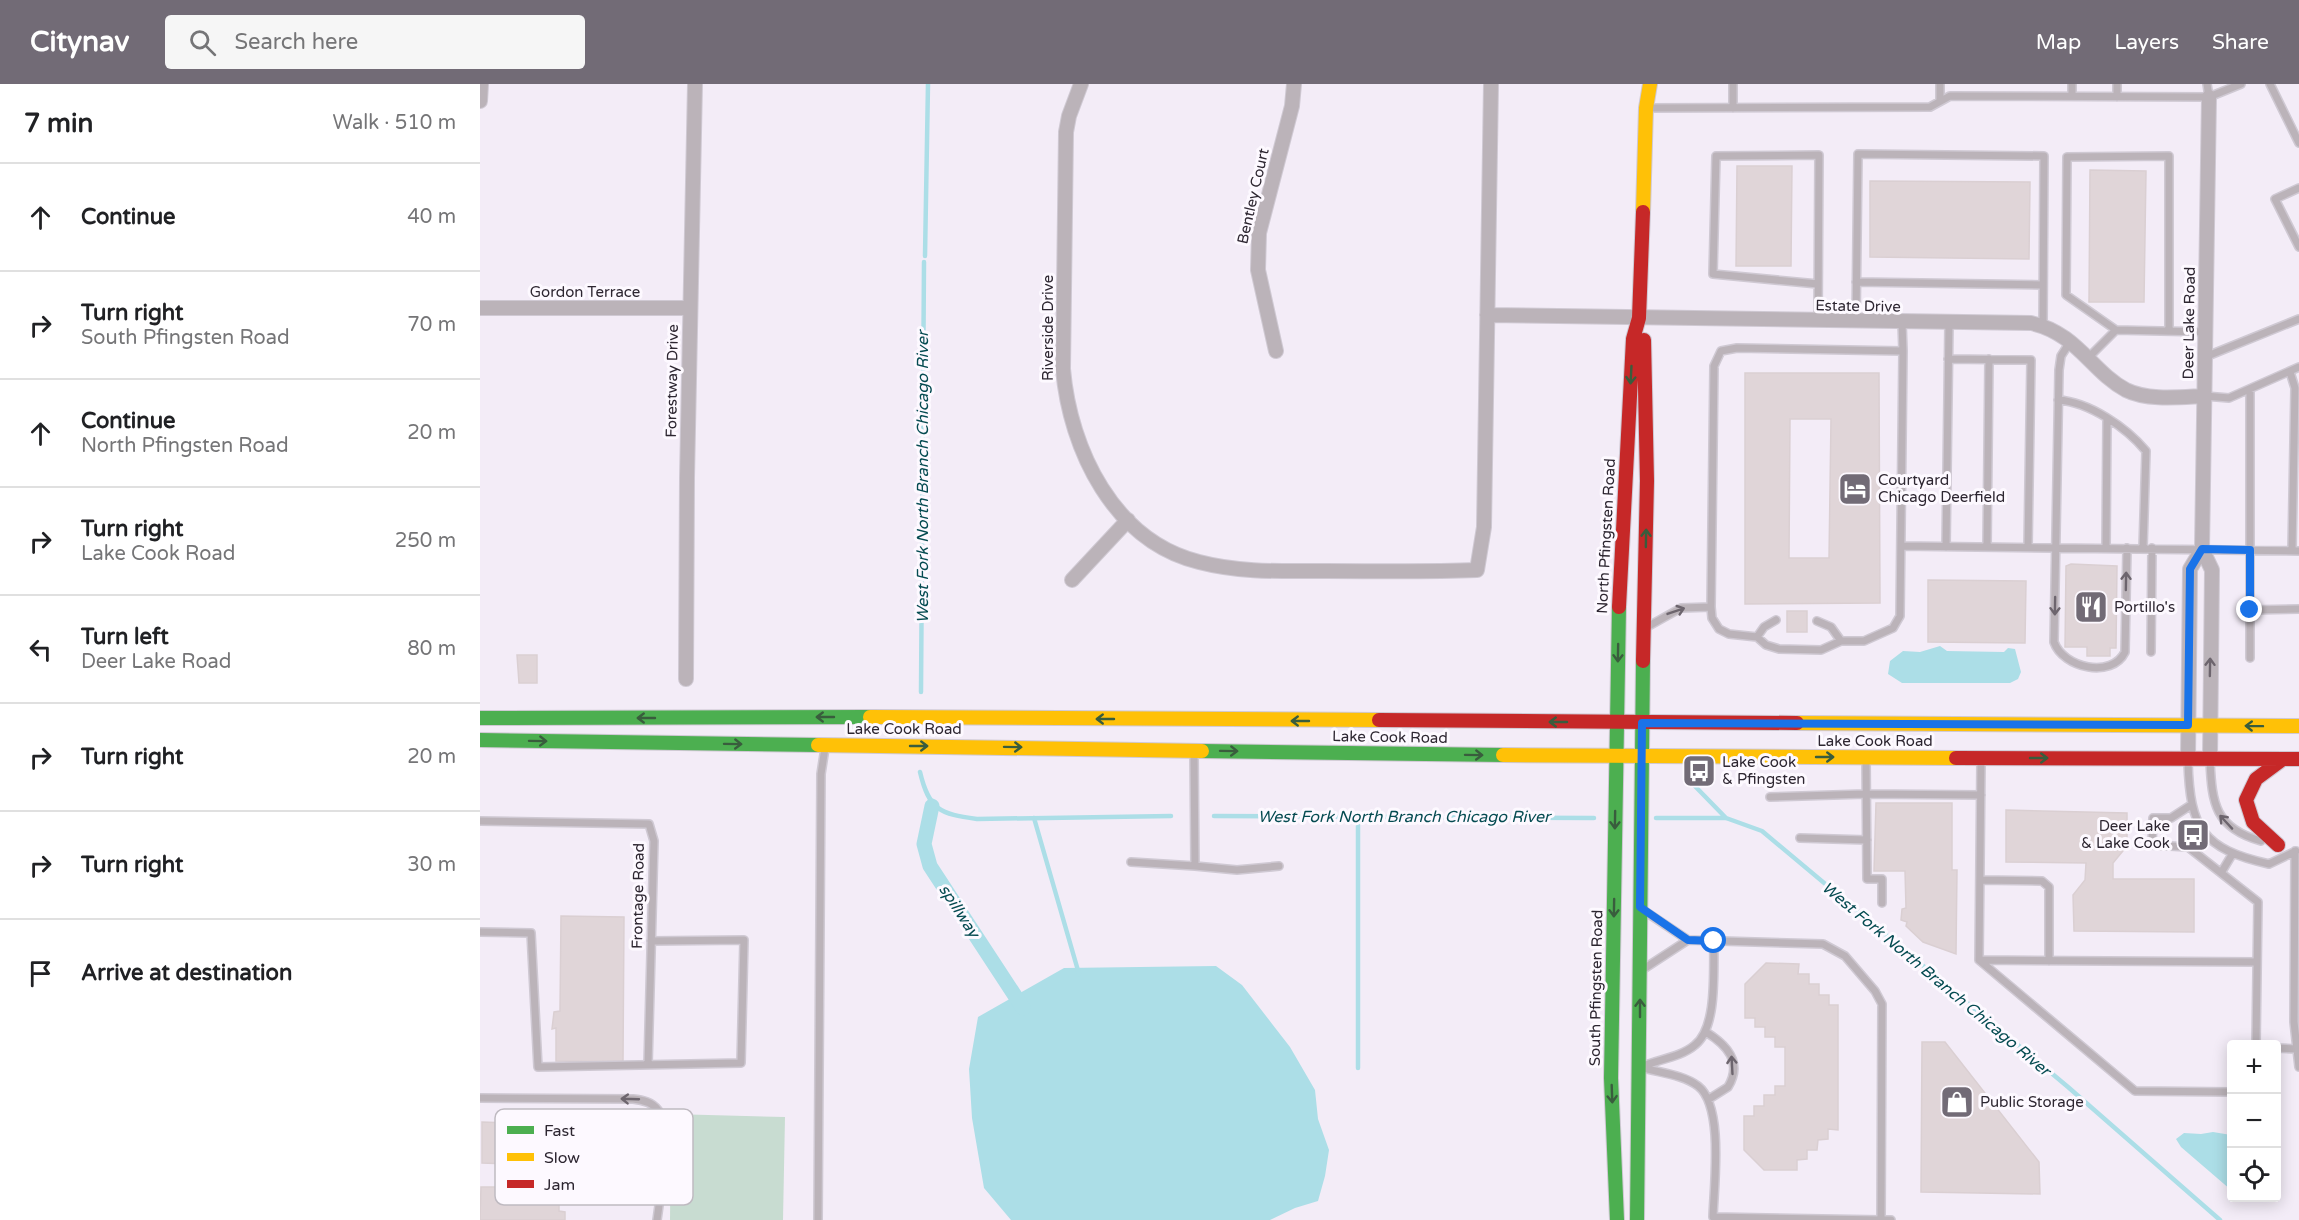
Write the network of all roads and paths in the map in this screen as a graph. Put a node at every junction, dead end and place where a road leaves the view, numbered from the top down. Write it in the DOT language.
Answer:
graph roads {
  1 [pos="481,84"];
  2 [pos="695,84"];
  3 [pos="1081,84"];
  4 [pos="1294,84"];
  5 [pos="1491,84"];
  6 [pos="1650,84"];
  7 [pos="1733,84"];
  8 [pos="1940,84"];
  9 [pos="2072,84"];
  10 [pos="2117,84"];
  11 [pos="2241,84"];
  12 [pos="2270,84"];
  13 [pos="2208,91"];
  14 [pos="2072,96"];
  15 [pos="2117,97"];
  16 [pos="480,101"];
  17 [pos="1940,101"];
  18 [pos="1646,108"];
  19 [pos="1733,108"];
  20 [pos="2299,143"];
  21 [pos="2299,188"];
  22 [pos="2299,247"];
  23 [pos="1856,282"];
  24 [pos="1818,284"];
  25 [pos="2043,285"];
  26 [pos="480,308"];
  27 [pos="690,309"];
  28 [pos="1487,315"];
  29 [pos="1639,318"];
  30 [pos="2299,319"];
  31 [pos="1818,322"];
  32 [pos="1856,322"];
  33 [pos="1902,323"];
  34 [pos="1948,323"];
  35 [pos="2043,326"];
  36 [pos="2116,330"];
  37 [pos="2169,331"];
  38 [pos="2206,332"];
  39 [pos="2070,342"];
  40 [pos="1276,351"];
  41 [pos="1903,351"];
  42 [pos="2089,357"];
  43 [pos="2205,357"];
  44 [pos="1948,359"];
  45 [pos="1989,359"];
  46 [pos="2299,367"];
  47 [pos="2290,372"];
  48 [pos="2250,389"];
  49 [pos="2205,396"];
  50 [pos="2058,400"];
  51 [pos="2107,420"];
  52 [pos="1128,520"];
  53 [pos="1901,546"];
  54 [pos="1946,547"];
  55 [pos="1987,547"];
  56 [pos="2028,548"];
  57 [pos="2056,548"];
  58 [pos="2106,548"];
  59 [pos="2127,548"];
  60 [pos="2143,548"];
  61 [pos="2152,549"];
  62 [pos="2202,549"];
  63 [pos="2250,550"];
  64 [pos="2296,550"];
  65 [pos="1072,580"];
  66 [pos="1711,607"];
  67 [pos="2299,609"];
  68 [pos="2250,610"];
  69 [pos="1776,620"];
  70 [pos="1817,621"];
  71 [pos="1645,628"];
  72 [pos="1757,637"];
  73 [pos="1841,641"];
  74 [pos="2151,652"];
  75 [pos="2250,658"];
  76 [pos="686,679"];
  77 [pos="480,718"];
  78 [pos="1617,723"];
  79 [pos="1642,723"];
  80 [pos="2188,725"];
  81 [pos="2210,726"];
  82 [pos="2299,726"];
  83 [pos="480,740"];
  84 [pos="825,745"];
  85 [pos="1194,750"];
  86 [pos="1617,757"];
  87 [pos="1641,757"];
  88 [pos="1866,758"];
  89 [pos="1981,758"];
  90 [pos="2188,759"];
  91 [pos="2210,759"];
  92 [pos="2284,759"];
  93 [pos="2299,759"];
  94 [pos="1865,794"];
  95 [pos="1981,795"];
  96 [pos="1770,797"];
  97 [pos="2191,805"];
  98 [pos="480,821"];
  99 [pos="1800,838"];
  100 [pos="1867,840"];
  101 [pos="2278,845"];
  102 [pos="2297,851"];
  103 [pos="2232,853"];
  104 [pos="1131,862"];
  105 [pos="1196,866"];
  106 [pos="1279,866"];
  107 [pos="2221,873"];
  108 [pos="1980,880"];
  109 [pos="1882,903"];
  110 [pos="1640,907"];
  111 [pos="480,932"];
  112 [pos="1688,940"];
  113 [pos="651,941"];
  114 [pos="1714,941"];
  115 [pos="1979,960"];
  116 [pos="2049,961"];
  117 [pos="2257,962"];
  118 [pos="1640,972"];
  119 [pos="1706,1032"];
  120 [pos="2256,1040"];
  121 [pos="2281,1048"];
  122 [pos="2297,1049"];
  123 [pos="648,1065"];
  124 [pos="1641,1067"];
  125 [pos="2299,1067"];
  126 [pos="2227,1092"];
  127 [pos="480,1098"];
  128 [pos="1709,1099"];
  129 [pos="657,1109"];
  130 [pos="659,1205"];
  131 [pos="1713,1219"];
  132 [pos="1757,1219"];
  133 [pos="1798,1219"];
  134 [pos="657,1220"];
  135 [pos="818,1220"];
  136 [pos="1617,1220"];
  137 [pos="1637,1220"];
  138 [pos="1838,1220"];
  139 [pos="1881,1220"];
  140 [pos="1891,1220"];
  1 -- 16 [label="street"];
  2 -- 27 [label="street, Forestway Drive"];
  3 -- 52 [label="street, Riverside Drive"];
  4 -- 40 [label="street, Bentley Court"];
  5 -- 28 [label="street"];
  6 -- 18 [label="main road, North Pfingsten Road"];
  7 -- 19 [label="lane"];
  8 -- 17 [label="lane"];
  9 -- 14 [label="lane"];
  10 -- 15 [label="lane"];
  11 -- 13 [label="lane"];
  12 -- 20 [label="lane"];
  13 -- 15 [label="lane"];
  13 -- 38 [label="street, Deer Lake Road"];
  14 -- 15 [label="lane"];
  14 -- 17 [label="lane"];
  17 -- 19 [label="lane"];
  18 -- 19 [label="lane"];
  18 -- 29 [label="main road, North Pfingsten Road"];
  21 -- 22 [label="lane"];
  23 -- 25 [label="lane"];
  23 -- 25 [label="lane"];
  23 -- 32 [label="lane"];
  24 -- 24 [label="lane"];
  24 -- 31 [label="lane"];
  25 -- 35 [label="lane"];
  26 -- 27 [label="street, Gordon Terrace"];
  27 -- 76 [label="street, Forestway Drive"];
  28 -- 29 [label="street, Estate Drive"];
  28 -- 52 [label="street, Riverside Drive"];
  29 -- 31 [label="street, Estate Drive"];
  71 -- 29 [label="main road, North Pfingsten Road, one-way"];
  29 -- 78 [label="main road, North Pfingsten Road, one-way"];
  30 -- 43 [label="lane"];
  31 -- 32 [label="street, Estate Drive"];
  32 -- 33 [label="street, Estate Drive"];
  33 -- 34 [label="street, Estate Drive"];
  33 -- 41 [label="lane"];
  34 -- 35 [label="street, Estate Drive"];
  34 -- 44 [label="lane"];
  35 -- 39 [label="street, Estate Drive"];
  36 -- 37 [label="lane"];
  36 -- 37 [label="lane"];
  36 -- 42 [label="lane"];
  37 -- 38 [label="lane"];
  38 -- 43 [label="street, Deer Lake Road"];
  39 -- 42 [label="street, Estate Drive"];
  39 -- 50 [label="lane"];
  41 -- 53 [label="lane"];
  41 -- 66 [label="lane"];
  42 -- 49 [label="street, Estate Drive"];
  43 -- 49 [label="street, Deer Lake Road"];
  44 -- 45 [label="lane"];
  44 -- 54 [label="lane"];
  45 -- 55 [label="lane"];
  45 -- 56 [label="lane"];
  46 -- 47 [label="lane"];
  47 -- 48 [label="lane"];
  47 -- 64 [label="lane"];
  48 -- 49 [label="lane"];
  48 -- 63 [label="lane"];
  49 -- 62 [label="street, Deer Lake Road"];
  50 -- 51 [label="lane"];
  50 -- 57 [label="lane"];
  51 -- 58 [label="lane"];
  51 -- 60 [label="lane"];
  52 -- 65 [label="street"];
  53 -- 54 [label="lane"];
  53 -- 73 [label="lane"];
  54 -- 55 [label="lane"];
  55 -- 56 [label="lane"];
  56 -- 57 [label="lane"];
  57 -- 58 [label="lane"];
  57 -- 59 [label="lane, one-way"];
  58 -- 59 [label="lane"];
  59 -- 60 [label="lane"];
  60 -- 61 [label="lane"];
  61 -- 62 [label="lane"];
  61 -- 74 [label="lane"];
  62 -- 63 [label="lane"];
  62 -- 80 [label="street, Deer Lake Road"];
  81 -- 62 [label="street, Deer Lake Road, one-way"];
  63 -- 64 [label="lane"];
  63 -- 68 [label="lane"];
  71 -- 66 [label="lane, one-way"];
  66 -- 72 [label="lane"];
  67 -- 68 [label="lane"];
  68 -- 75 [label="lane"];
  69 -- 72 [label="lane"];
  70 -- 73 [label="lane"];
  71 -- 79 [label="main road, North Pfingsten Road"];
  72 -- 73 [label="lane"];
  78 -- 77 [label="main road, Lake Cook Road, one-way"];
  78 -- 79 [label="main road, Lake Cook Road"];
  78 -- 86 [label="main road, North Pfingsten Road"];
  79 -- 80 [label="main road, Lake Cook Road"];
  79 -- 87 [label="main road, North Pfingsten Road"];
  80 -- 81 [label="main road, Lake Cook Road"];
  80 -- 90 [label="street, Deer Lake Road"];
  82 -- 81 [label="main road, Lake Cook Road, one-way"];
  81 -- 91 [label="street, Deer Lake Road"];
  83 -- 84 [label="main road, Lake Cook Road, one-way"];
  84 -- 85 [label="main road, Lake Cook Road, one-way"];
  84 -- 135 [label="lane"];
  85 -- 86 [label="main road, Lake Cook Road, one-way"];
  85 -- 105 [label="lane"];
  86 -- 87 [label="main road, Lake Cook Road"];
  86 -- 136 [label="main road, South Pfingsten Road, one-way"];
  87 -- 88 [label="main road, Lake Cook Road, one-way"];
  87 -- 110 [label="main road"];
  88 -- 89 [label="main road, Lake Cook Road"];
  88 -- 94 [label="lane"];
  89 -- 90 [label="main road, Lake Cook Road, one-way"];
  89 -- 95 [label="lane"];
  90 -- 91 [label="main road, Lake Cook Road"];
  90 -- 97 [label="lane"];
  91 -- 92 [label="main road, Lake Cook Road"];
  101 -- 91 [label="lane, one-way"];
  92 -- 93 [label="main road, Lake Cook Road"];
  92 -- 101 [label="main road"];
  94 -- 95 [label="lane"];
  94 -- 96 [label="lane"];
  94 -- 100 [label="lane"];
  95 -- 108 [label="lane"];
  97 -- 103 [label="lane"];
  97 -- 107 [label="lane"];
  98 -- 113 [label="lane, Frontage Road"];
  99 -- 100 [label="lane"];
  100 -- 109 [label="lane"];
  101 -- 102 [label="lane"];
  102 -- 103 [label="lane"];
  102 -- 122 [label="lane"];
  103 -- 107 [label="lane"];
  104 -- 105 [label="lane"];
  105 -- 106 [label="lane"];
  107 -- 117 [label="lane"];
  108 -- 115 [label="lane"];
  108 -- 116 [label="lane"];
  110 -- 112 [label="lane"];
  110 -- 118 [label="main road"];
  111 -- 123 [label="lane"];
  112 -- 114 [label="lane"];
  112 -- 118 [label="lane"];
  113 -- 123 [label="lane, Frontage Road"];
  113 -- 123 [label="lane"];
  114 -- 119 [label="lane"];
  114 -- 139 [label="lane"];
  115 -- 116 [label="lane"];
  115 -- 126 [label="lane"];
  116 -- 117 [label="lane"];
  117 -- 120 [label="lane"];
  124 -- 118 [label="main road, one-way"];
  119 -- 124 [label="lane"];
  128 -- 119 [label="lane, one-way"];
  121 -- 122 [label="lane"];
  122 -- 125 [label="lane"];
  124 -- 128 [label="lane"];
  124 -- 137 [label="main road"];
  129 -- 127 [label="lane, one-way"];
  128 -- 131 [label="lane"];
  134 -- 130 [label="lane, one-way"];
  131 -- 132 [label="lane"];
  132 -- 133 [label="lane"];
  133 -- 138 [label="lane"];
  138 -- 139 [label="lane"];
  139 -- 140 [label="lane"];
}
